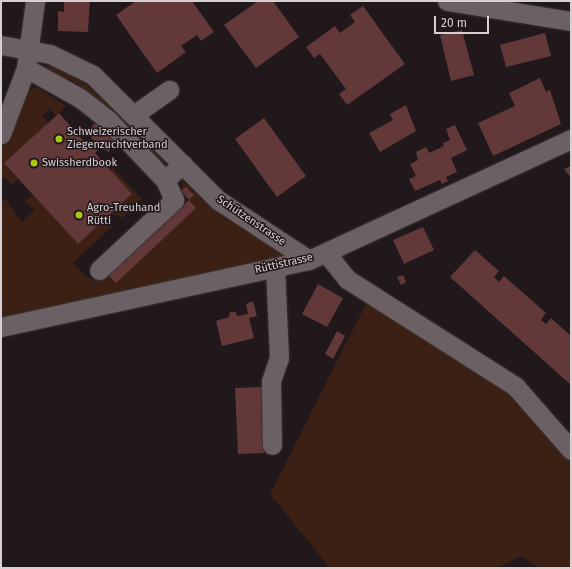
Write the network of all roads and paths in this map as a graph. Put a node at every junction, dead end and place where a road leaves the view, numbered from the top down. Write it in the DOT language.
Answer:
graph roads {
  1 [pos="35,1"];
  2 [pos="446,1"];
  3 [pos="571,21"];
  4 [pos="1,45"];
  5 [pos="30,48"];
  6 [pos="26,68"];
  7 [pos="169,90"];
  8 [pos="135,114"];
  9 [pos="1,134"];
  10 [pos="571,139"];
  11 [pos="183,164"];
  12 [pos="165,180"];
  13 [pos="326,253"];
  14 [pos="309,260"];
  15 [pos="275,267"];
  16 [pos="100,270"];
  17 [pos="1,327"];
  18 [pos="272,446"];
  19 [pos="571,450"];
  1 -- 5 [label="street"];
  2 -- 3 [label="street"];
  4 -- 5 [label="street, Schützenstrasse"];
  5 -- 6 [label="street"];
  5 -- 8 [label="street, Schützenstrasse"];
  6 -- 9 [label="street"];
  6 -- 12 [label="street"];
  7 -- 8 [label="street"];
  8 -- 11 [label="street, Schützenstrasse"];
  10 -- 13 [label="street, Rüttistrasse"];
  11 -- 12 [label="street"];
  11 -- 14 [label="street, Schützenstrasse"];
  12 -- 16 [label="street"];
  13 -- 14 [label="street, Rüttistrasse"];
  13 -- 19 [label="street"];
  14 -- 15 [label="street, Rüttistrasse"];
  15 -- 17 [label="street, Rüttistrasse"];
  15 -- 18 [label="street"];
}
